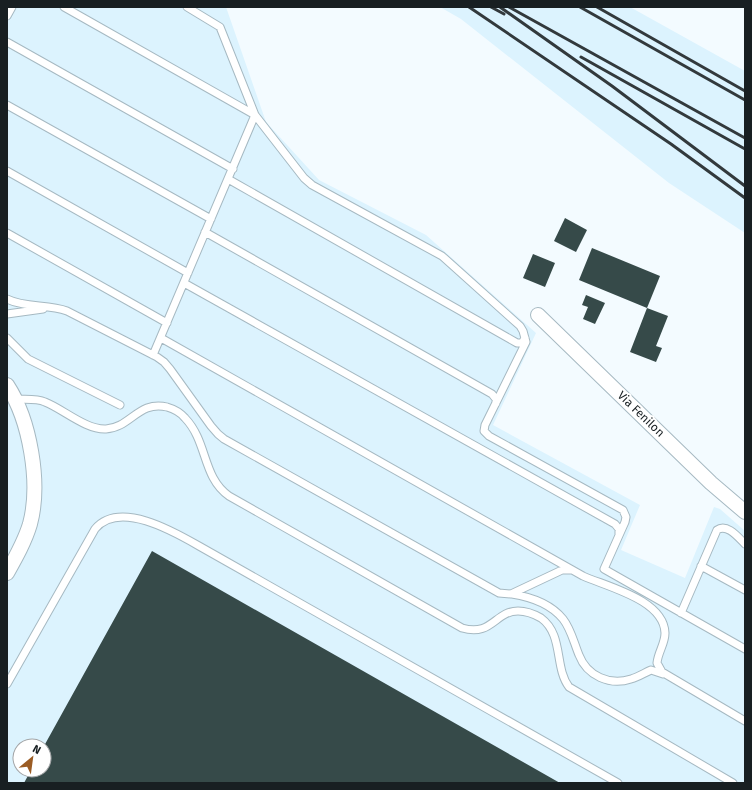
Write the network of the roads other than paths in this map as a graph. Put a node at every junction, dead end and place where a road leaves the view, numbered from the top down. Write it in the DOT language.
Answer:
graph roads {
  1 [pos="12,7"];
  2 [pos="64,7"];
  3 [pos="186,7"];
  4 [pos="7,16"];
  5 [pos="7,42"];
  6 [pos="7,105"];
  7 [pos="255,115"];
  8 [pos="233,169"];
  9 [pos="7,171"];
  10 [pos="228,179"];
  11 [pos="211,219"];
  12 [pos="206,232"];
  13 [pos="7,233"];
  14 [pos="188,273"];
  15 [pos="184,283"];
  16 [pos="7,299"];
  17 [pos="55,308"];
  18 [pos="7,314"];
  19 [pos="538,315"];
  20 [pos="167,323"];
  21 [pos="7,338"];
  22 [pos="161,338"];
  23 [pos="525,338"];
  24 [pos="153,355"];
  25 [pos="7,386"];
  26 [pos="15,399"];
  27 [pos="496,403"];
  28 [pos="120,405"];
  29 [pos="745,512"];
  30 [pos="619,535"];
  31 [pos="745,544"];
  32 [pos="701,566"];
  33 [pos="573,570"];
  34 [pos="604,570"];
  35 [pos="7,573"];
  36 [pos="598,583"];
  37 [pos="745,590"];
  38 [pos="511,594"];
  39 [pos="681,613"];
  40 [pos="745,649"];
  41 [pos="666,676"];
  42 [pos="7,684"];
  43 [pos="745,721"];
  44 [pos="618,783"];
  45 [pos="733,783"];
  1 -- 4 [label="lane"];
  2 -- 7 [label="lane"];
  3 -- 7 [label="lane"];
  5 -- 8 [label="lane"];
  6 -- 11 [label="lane"];
  7 -- 8 [label="lane"];
  7 -- 23 [label="lane"];
  8 -- 10 [label="lane"];
  9 -- 14 [label="lane"];
  10 -- 11 [label="lane"];
  10 -- 23 [label="lane"];
  11 -- 12 [label="lane"];
  12 -- 14 [label="lane"];
  12 -- 27 [label="lane"];
  13 -- 20 [label="lane"];
  14 -- 15 [label="lane"];
  15 -- 20 [label="lane"];
  15 -- 30 [label="lane"];
  16 -- 17 [label="lane"];
  17 -- 18 [label="lane"];
  17 -- 24 [label="lane"];
  19 -- 29 [label="street, Via Fenilon"];
  20 -- 22 [label="lane"];
  21 -- 28 [label="lane"];
  22 -- 24 [label="lane"];
  22 -- 33 [label="lane"];
  23 -- 27 [label="lane"];
  24 -- 38 [label="lane"];
  25 -- 26 [label="street"];
  26 -- 35 [label="street"];
  26 -- 45 [label="lane"];
  27 -- 30 [label="lane"];
  30 -- 34 [label="lane"];
  31 -- 32 [label="lane"];
  32 -- 37 [label="lane"];
  32 -- 39 [label="lane"];
  33 -- 36 [label="lane"];
  33 -- 38 [label="lane"];
  34 -- 36 [label="lane"];
  34 -- 39 [label="lane"];
  36 -- 41 [label="lane"];
  38 -- 41 [label="lane"];
  39 -- 40 [label="lane"];
  41 -- 43 [label="lane"];
  42 -- 44 [label="lane"];
}
